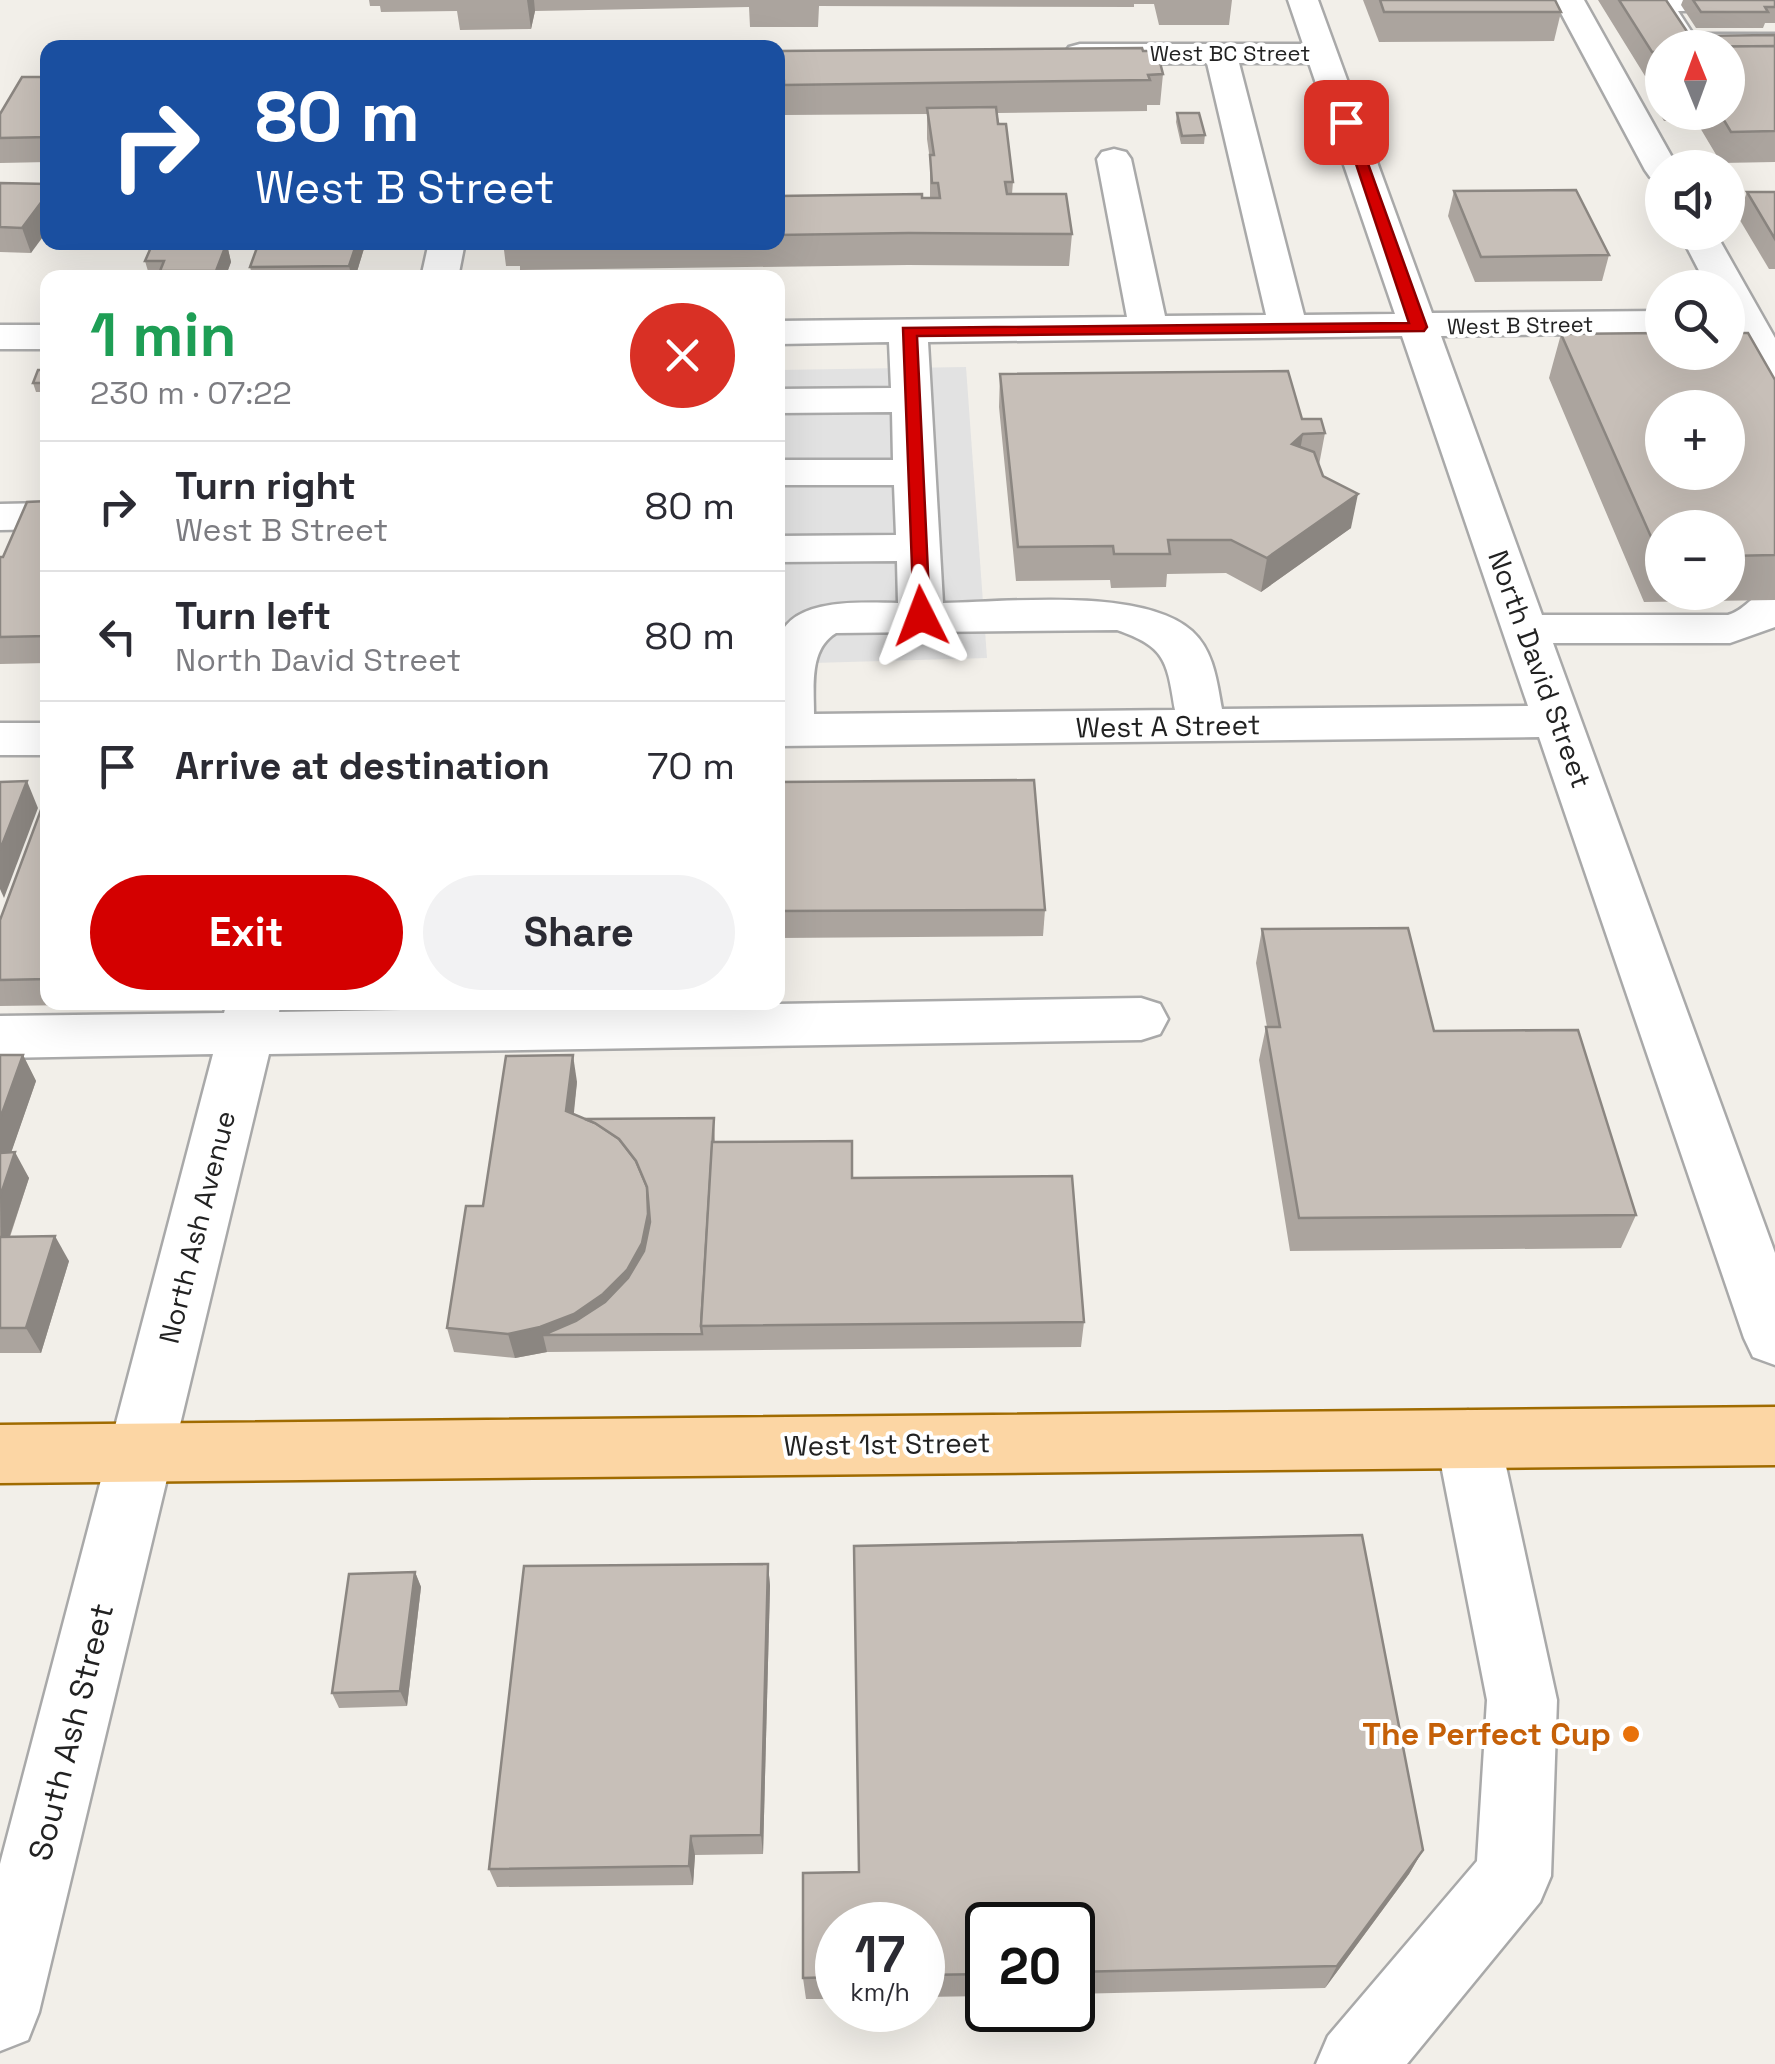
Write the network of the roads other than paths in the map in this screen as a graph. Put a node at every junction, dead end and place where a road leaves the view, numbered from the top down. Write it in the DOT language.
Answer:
graph roads {
  1 [pos="1303,0"];
  2 [pos="1569,0"];
  3 [pos="1775,1"];
  4 [pos="1775,43"];
  5 [pos="1220,53"];
  6 [pos="1322,53"];
  7 [pos="1047,54"];
  8 [pos="1651,150"];
  9 [pos="1114,158"];
  10 [pos="1745,316"];
  11 [pos="1645,322"];
  12 [pos="1419,327"];
  13 [pos="1288,328"];
  14 [pos="1149,329"];
  15 [pos="908,331"];
  16 [pos="785,332"];
  17 [pos="0,337"];
  18 [pos="40,337"];
  19 [pos="1775,373"];
  20 [pos="912,400"];
  21 [pos="785,401"];
  22 [pos="914,472"];
  23 [pos="785,473"];
  24 [pos="40,516"];
  25 [pos="0,517"];
  26 [pos="918,548"];
  27 [pos="785,549"];
  28 [pos="1774,600"];
  29 [pos="921,616"];
  30 [pos="1525,630"];
  31 [pos="790,636"];
  32 [pos="1558,722"];
  33 [pos="785,723"];
  34 [pos="1201,726"];
  35 [pos="785,730"];
  36 [pos="0,739"];
  37 [pos="40,739"];
  38 [pos="250,1018"];
  39 [pos="1142,1019"];
  40 [pos="0,1037"];
  41 [pos="1775,1338"];
  42 [pos="1775,1436"];
  43 [pos="1468,1439"];
  44 [pos="141,1452"];
  45 [pos="0,1454"];
  46 [pos="0,2012"];
  47 [pos="1356,2064"];
  1 -- 6 [label="street, North David Street"];
  2 -- 8 [label="street"];
  3 -- 4 [label="street"];
  5 -- 6 [label="street, West BC Street"];
  5 -- 7 [label="street, West BC Street"];
  5 -- 13 [label="street"];
  6 -- 12 [label="street, North David Street"];
  9 -- 14 [label="street"];
  10 -- 19 [label="street"];
  11 -- 12 [label="street, West B Street"];
  12 -- 13 [label="street, West B Street"];
  12 -- 30 [label="street, North David Street"];
  13 -- 14 [label="street, West B Street"];
  14 -- 15 [label="street, West B Street"];
  15 -- 16 [label="street, West B Street"];
  15 -- 20 [label="street"];
  17 -- 18 [label="street"];
  20 -- 21 [label="street"];
  20 -- 22 [label="street"];
  22 -- 23 [label="street"];
  22 -- 26 [label="street"];
  24 -- 25 [label="street"];
  26 -- 27 [label="street"];
  26 -- 29 [label="street"];
  28 -- 30 [label="street"];
  29 -- 31 [label="street"];
  29 -- 34 [label="street"];
  30 -- 32 [label="street, North David Street"];
  31 -- 33 [label="street"];
  32 -- 34 [label="street, West A Street"];
  32 -- 41 [label="street, North David Street"];
  34 -- 35 [label="street, West A Street"];
  36 -- 37 [label="street"];
  38 -- 39 [label="street"];
  38 -- 40 [label="street"];
  38 -- 44 [label="street, North Ash Avenue"];
  42 -- 43 [label="main road, West 1st Street"];
  43 -- 44 [label="main road, West 1st Street"];
  43 -- 47 [label="street"];
  44 -- 45 [label="main road, West 1st Street"];
  44 -- 46 [label="street, South Ash Street"];
}
